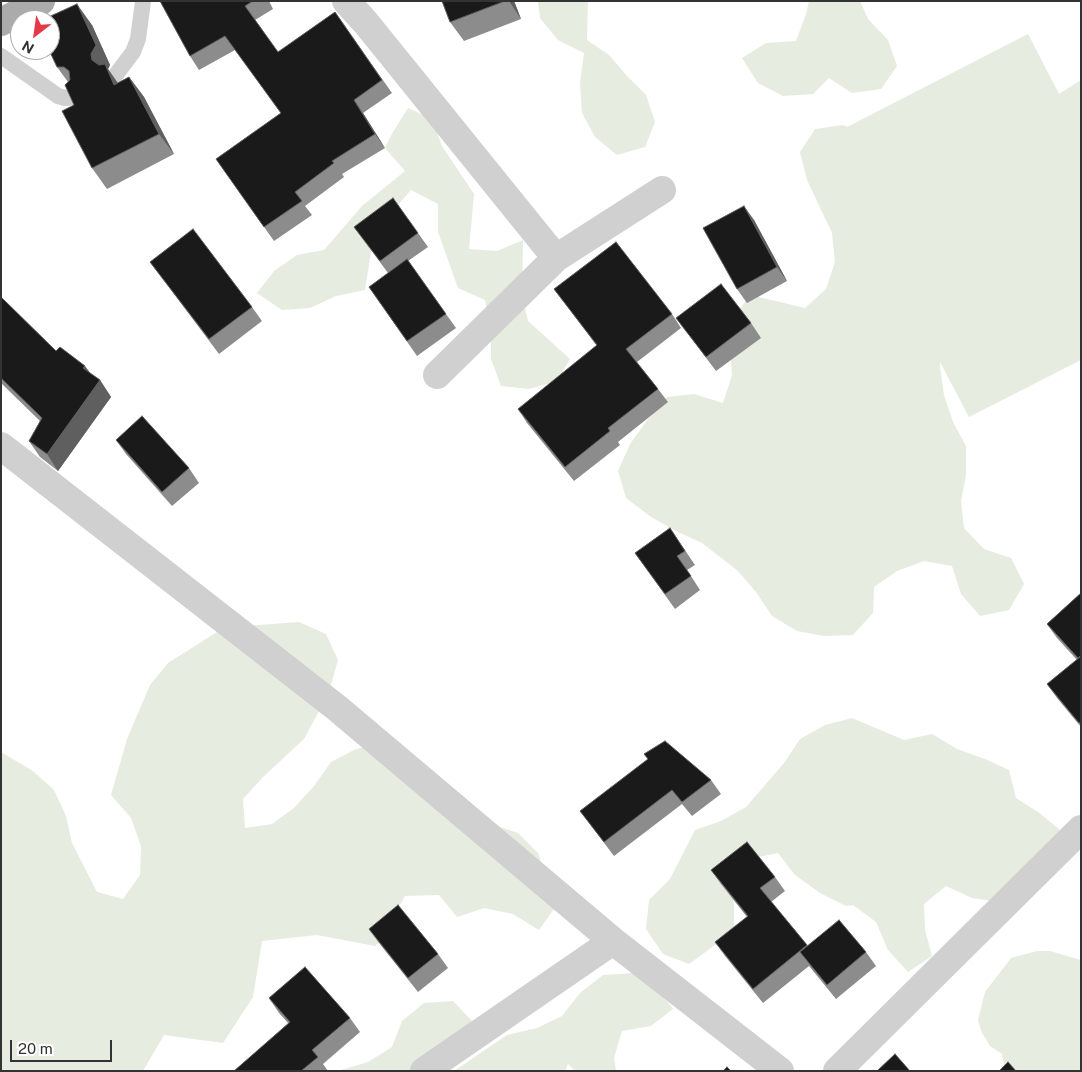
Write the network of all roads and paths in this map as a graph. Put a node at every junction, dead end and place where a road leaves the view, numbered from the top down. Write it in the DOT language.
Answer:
graph roads {
  1 [pos="41,1"];
  2 [pos="144,1"];
  3 [pos="346,1"];
  4 [pos="1,22"];
  5 [pos="1,56"];
  6 [pos="115,76"];
  7 [pos="75,97"];
  8 [pos="662,190"];
  9 [pos="556,258"];
  10 [pos="437,375"];
  11 [pos="1,446"];
  12 [pos="1081,830"];
  13 [pos="613,941"];
  14 [pos="424,1071"];
  15 [pos="780,1071"];
  16 [pos="837,1071"];
  1 -- 4 [label="main road"];
  2 -- 6 [label="lane"];
  3 -- 9 [label="street"];
  5 -- 7 [label="lane"];
  8 -- 9 [label="street"];
  9 -- 10 [label="street"];
  11 -- 13 [label="street"];
  12 -- 16 [label="street"];
  13 -- 14 [label="street"];
  13 -- 15 [label="street"];
}
